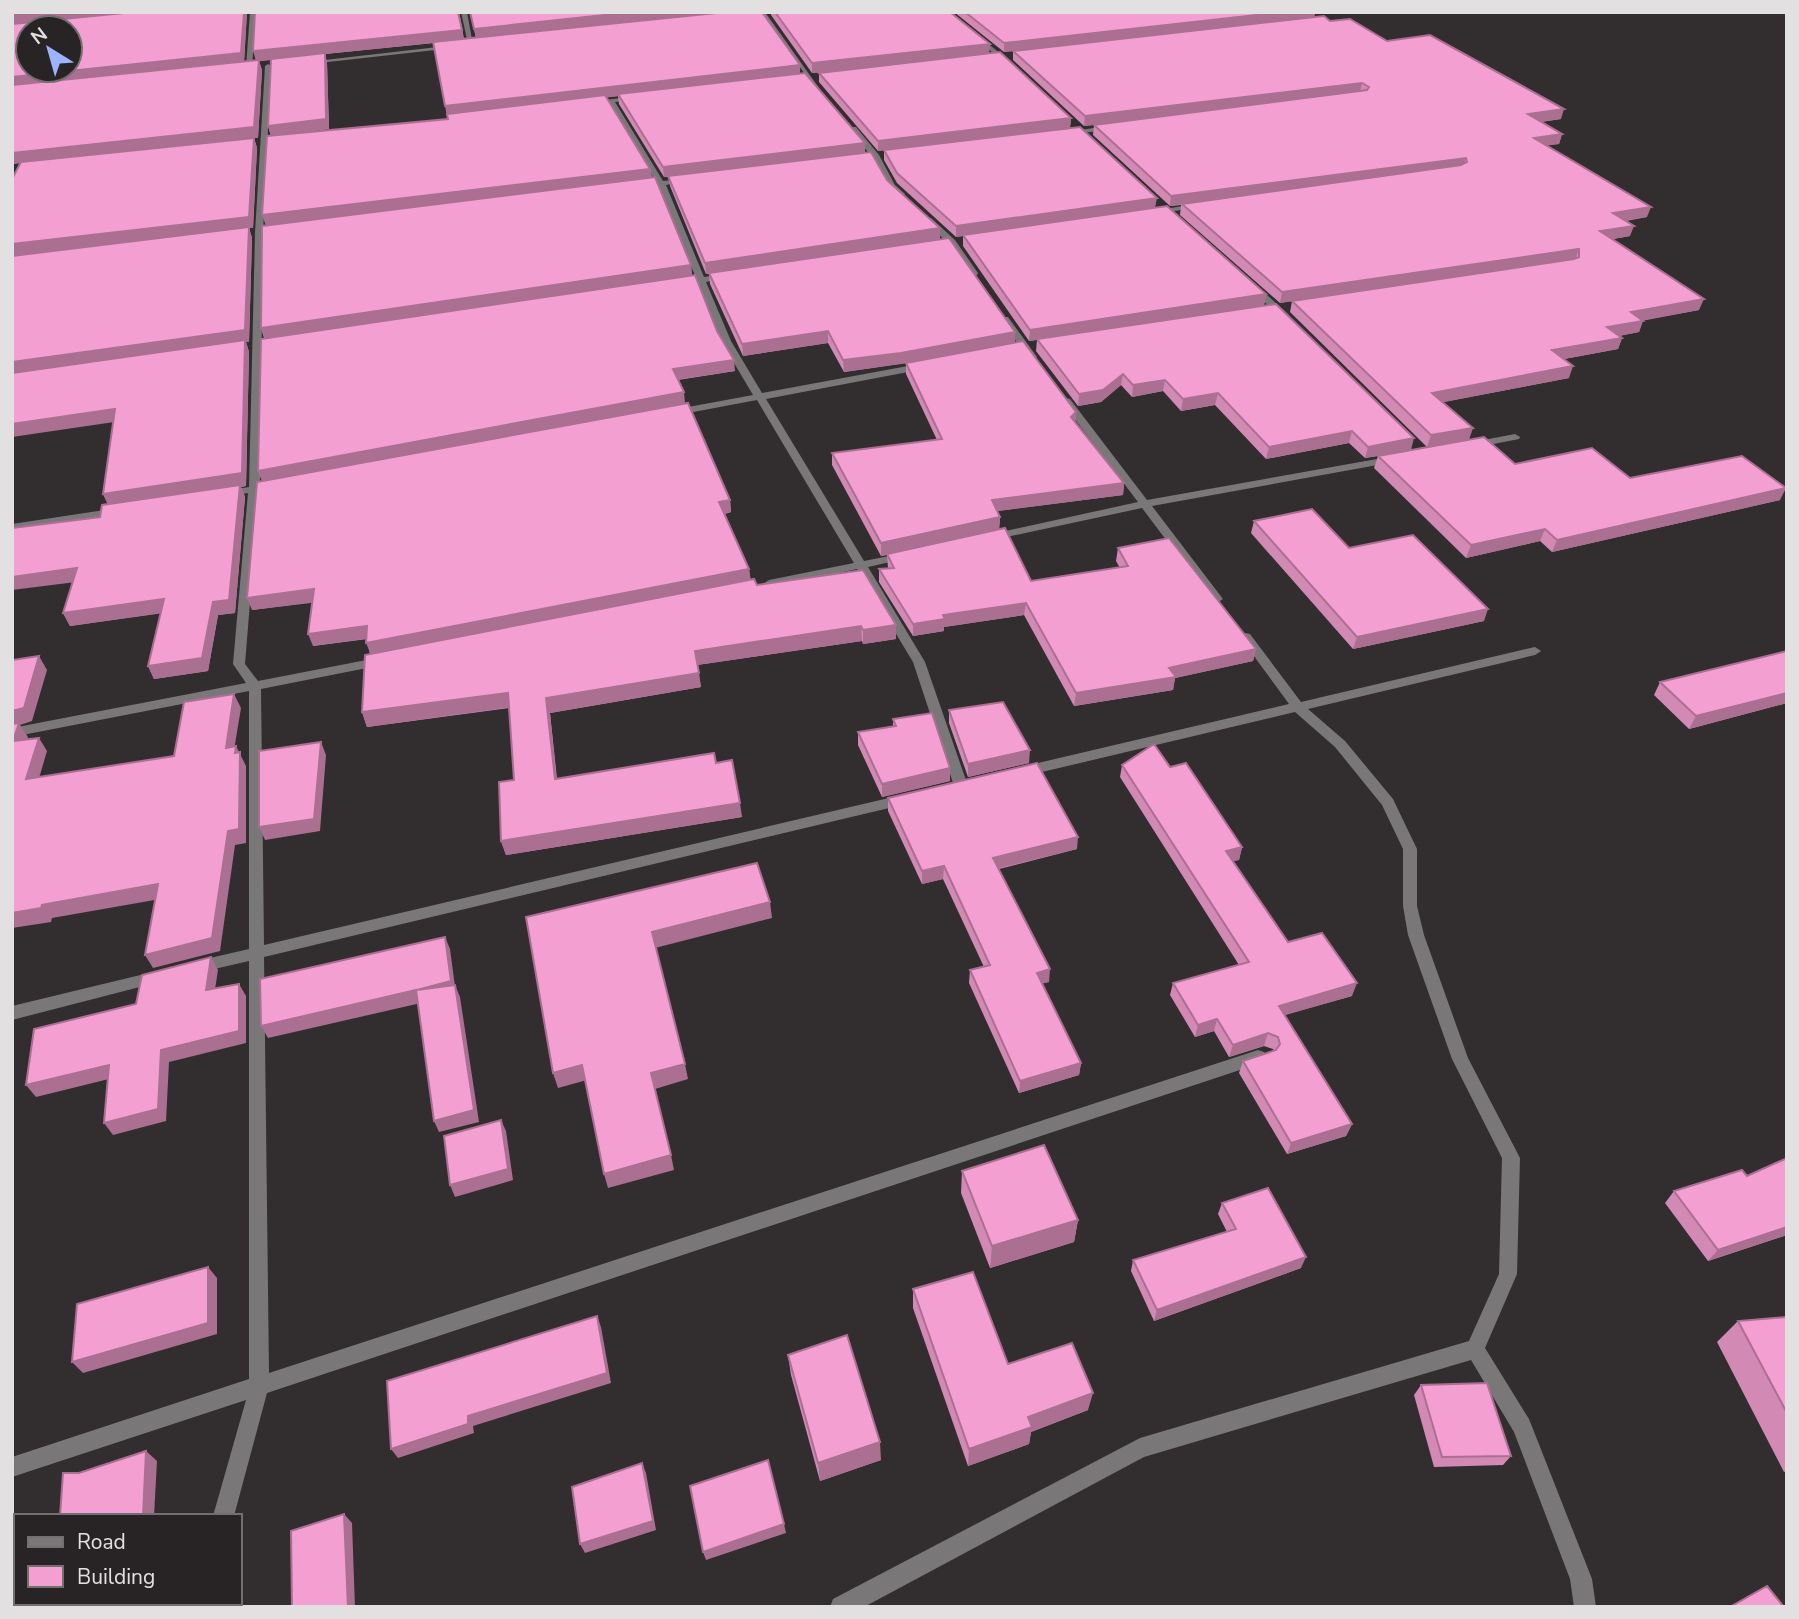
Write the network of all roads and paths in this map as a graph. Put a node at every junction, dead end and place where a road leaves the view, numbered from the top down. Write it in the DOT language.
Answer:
graph roads {
  1 [pos="253,12"];
  2 [pos="464,12"];
  3 [pos="770,12"];
  4 [pos="945,12"];
  5 [pos="762,13"];
  6 [pos="748,15"];
  7 [pos="484,43"];
  8 [pos="471,44"];
  9 [pos="1016,55"];
  10 [pos="1002,57"];
  11 [pos="989,58"];
  12 [pos="295,63"];
  13 [pos="249,67"];
  14 [pos="235,69"];
  15 [pos="1022,75"];
  16 [pos="823,77"];
  17 [pos="809,78"];
  18 [pos="796,80"];
  19 [pos="650,96"];
  20 [pos="826,98"];
  21 [pos="610,100"];
  22 [pos="583,103"];
  23 [pos="842,117"];
  24 [pos="1071,122"];
  25 [pos="1121,126"];
  26 [pos="1081,131"];
  27 [pos="1054,135"];
  28 [pos="1091,140"];
  29 [pos="890,155"];
  30 [pos="876,157"];
  31 [pos="863,158"];
  32 [pos="701,178"];
  33 [pos="661,183"];
  34 [pos="633,187"];
  35 [pos="1157,201"];
  36 [pos="1206,205"];
  37 [pos="912,206"];
  38 [pos="1166,210"];
  39 [pos="1139,214"];
  40 [pos="922,215"];
  41 [pos="1176,219"];
  42 [pos="965,240"];
  43 [pos="952,242"];
  44 [pos="939,244"];
  45 [pos="739,274"];
  46 [pos="699,280"];
  47 [pos="1248,282"];
  48 [pos="671,284"];
  49 [pos="981,284"];
  50 [pos="996,305"];
  51 [pos="1292,307"];
  52 [pos="1278,309"];
  53 [pos="1265,312"];
  54 [pos="1298,329"];
  55 [pos="1038,345"];
  56 [pos="1025,348"];
  57 [pos="1012,350"];
  58 [pos="932,365"];
  59 [pos="1041,368"];
  60 [pos="1057,389"];
  61 [pos="759,397"];
  62 [pos="663,414"];
  63 [pos="1515,437"];
  64 [pos="1463,446"];
  65 [pos="1411,456"];
  66 [pos="281,485"];
  67 [pos="254,490"];
  68 [pos="213,496"];
  69 [pos="1145,504"];
  70 [pos="133,509"];
  71 [pos="12,527"];
  72 [pos="983,539"];
  73 [pos="915,554"];
  74 [pos="861,566"];
  75 [pos="754,587"];
  76 [pos="1226,611"];
  77 [pos="1242,632"];
  78 [pos="1535,651"];
  79 [pos="390,659"];
  80 [pos="255,686"];
  81 [pos="1298,707"];
  82 [pos="12,733"];
  83 [pos="1001,776"];
  84 [pos="961,786"];
  85 [pos="920,795"];
  86 [pos="257,951"];
  87 [pos="12,1013"];
  88 [pos="1265,1055"];
  89 [pos="1475,1349"];
  90 [pos="259,1387"];
  91 [pos="12,1466"];
  92 [pos="224,1514"];
  93 [pos="841,1607"];
  94 [pos="1585,1607"];
  1 -- 13 [label="street"];
  2 -- 8 [label="street"];
  3 -- 5 [label="street"];
  4 -- 10 [label="street"];
  5 -- 6 [label="street"];
  5 -- 17 [label="street"];
  7 -- 8 [label="street"];
  8 -- 12 [label="street"];
  9 -- 10 [label="street"];
  10 -- 11 [label="street"];
  10 -- 15 [label="street"];
  13 -- 14 [label="street"];
  13 -- 67 [label="street"];
  16 -- 17 [label="street"];
  17 -- 18 [label="street"];
  17 -- 20 [label="street"];
  19 -- 21 [label="street"];
  21 -- 22 [label="street"];
  21 -- 33 [label="street"];
  23 -- 30 [label="street"];
  24 -- 26 [label="street"];
  25 -- 26 [label="street"];
  26 -- 27 [label="street"];
  26 -- 28 [label="street"];
  29 -- 30 [label="street"];
  30 -- 31 [label="street"];
  30 -- 37 [label="street"];
  32 -- 33 [label="street"];
  33 -- 34 [label="street"];
  33 -- 46 [label="street"];
  35 -- 38 [label="street"];
  36 -- 38 [label="street"];
  38 -- 39 [label="street"];
  38 -- 41 [label="street"];
  40 -- 43 [label="street"];
  42 -- 43 [label="street"];
  43 -- 44 [label="street"];
  43 -- 49 [label="street"];
  45 -- 46 [label="street"];
  46 -- 48 [label="street"];
  46 -- 61 [label="street"];
  47 -- 52 [label="street"];
  50 -- 56 [label="street"];
  51 -- 52 [label="street"];
  52 -- 53 [label="street"];
  52 -- 54 [label="street"];
  55 -- 56 [label="street"];
  56 -- 57 [label="street"];
  56 -- 59 [label="street"];
  58 -- 61 [label="street"];
  60 -- 69 [label="street"];
  61 -- 62 [label="street"];
  61 -- 74 [label="street"];
  63 -- 64 [label="street"];
  65 -- 69 [label="street"];
  66 -- 67 [label="street"];
  67 -- 68 [label="street"];
  67 -- 80 [label="street"];
  69 -- 72 [label="street"];
  69 -- 76 [label="street"];
  70 -- 71 [label="street"];
  73 -- 74 [label="street"];
  74 -- 75 [label="street"];
  74 -- 84 [label="street"];
  77 -- 81 [label="street"];
  78 -- 81 [label="street"];
  79 -- 80 [label="street"];
  80 -- 82 [label="street"];
  80 -- 86 [label="street"];
  81 -- 83 [label="street"];
  81 -- 89 [label="street"];
  85 -- 86 [label="street"];
  86 -- 87 [label="street"];
  86 -- 90 [label="street"];
  88 -- 90 [label="street"];
  89 -- 93 [label="street"];
  89 -- 94 [label="street"];
  90 -- 91 [label="street"];
  90 -- 92 [label="street"];
}
